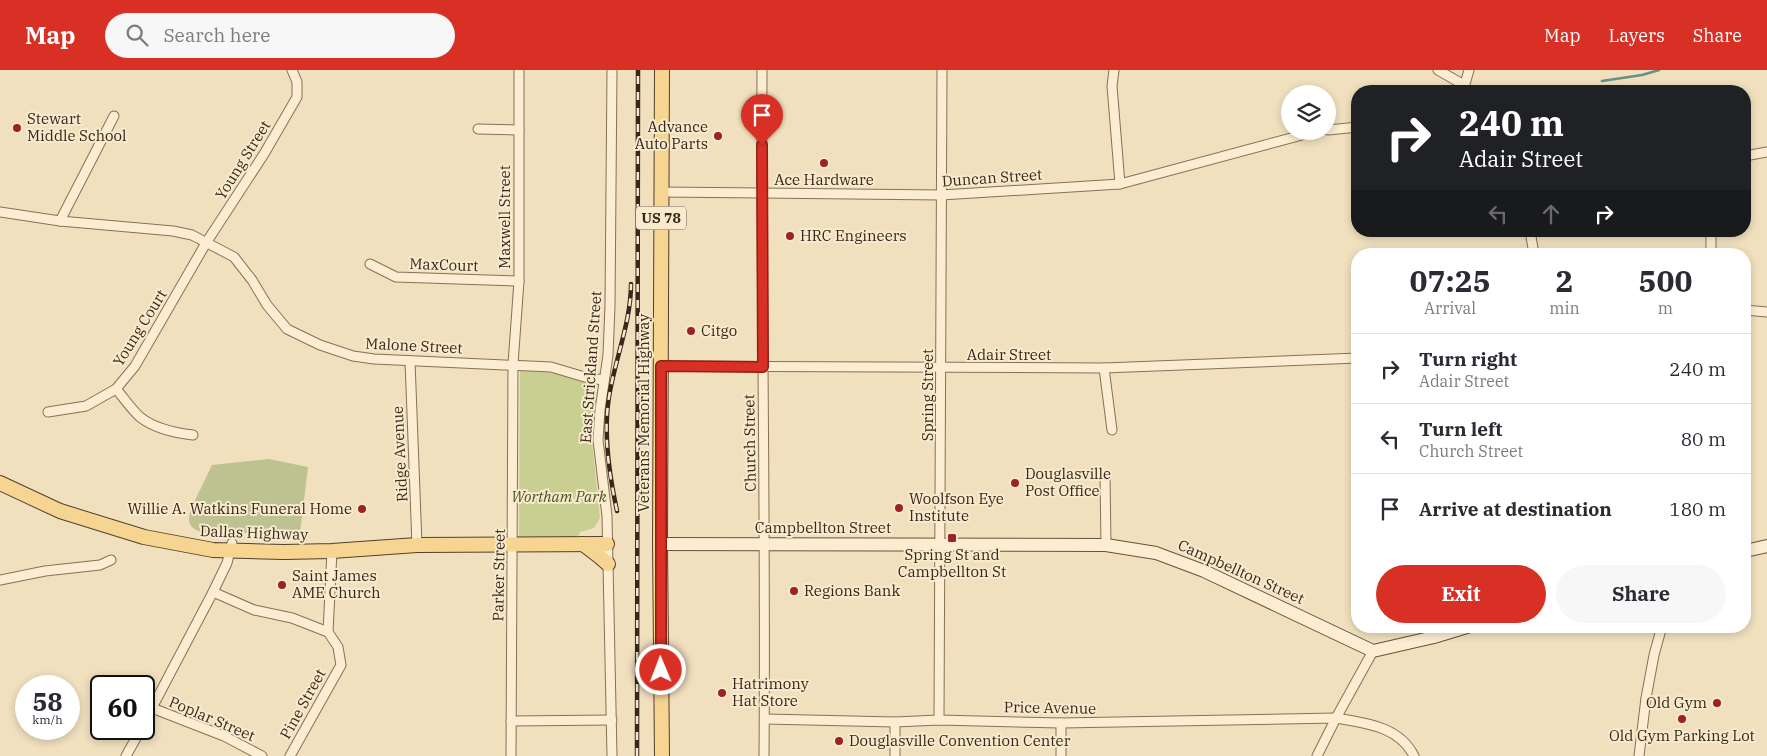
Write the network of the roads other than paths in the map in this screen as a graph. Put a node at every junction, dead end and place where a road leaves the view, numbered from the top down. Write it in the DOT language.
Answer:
graph roads {
  1 [pos="292,70"];
  2 [pos="519,70"];
  3 [pos="612,70"];
  4 [pos="662,70"];
  5 [pos="762,70"];
  6 [pos="942,70"];
  7 [pos="1114,70"];
  8 [pos="1438,70"];
  9 [pos="1469,70"];
  10 [pos="1460,85"];
  11 [pos="1465,85"];
  12 [pos="114,116"];
  13 [pos="1351,127"];
  14 [pos="478,129"];
  15 [pos="1336,129"];
  16 [pos="519,130"];
  17 [pos="1284,140"];
  18 [pos="1767,152"];
  19 [pos="1751,155"];
  20 [pos="1120,184"];
  21 [pos="661,192"];
  22 [pos="763,193"];
  23 [pos="941,195"];
  24 [pos="0,212"];
  25 [pos="60,221"];
  26 [pos="206,243"];
  27 [pos="370,264"];
  28 [pos="519,281"];
  29 [pos="1751,311"];
  30 [pos="1767,312"];
  31 [pos="1351,358"];
  32 [pos="410,361"];
  33 [pos="514,364"];
  34 [pos="661,366"];
  35 [pos="763,367"];
  36 [pos="942,368"];
  37 [pos="1104,368"];
  38 [pos="604,380"];
  39 [pos="116,389"];
  40 [pos="48,412"];
  41 [pos="1112,430"];
  42 [pos="193,435"];
  43 [pos="1105,476"];
  44 [pos="0,483"];
  45 [pos="583,544"];
  46 [pos="607,544"];
  47 [pos="660,544"];
  48 [pos="1106,544"];
  49 [pos="417,545"];
  50 [pos="513,545"];
  51 [pos="766,545"];
  52 [pos="940,545"];
  53 [pos="393,546"];
  54 [pos="1767,546"];
  55 [pos="231,547"];
  56 [pos="1751,550"];
  57 [pos="332,551"];
  58 [pos="111,560"];
  59 [pos="608,564"];
  60 [pos="0,580"];
  61 [pos="213,592"];
  62 [pos="328,632"];
  63 [pos="1447,633"];
  64 [pos="1660,633"];
  65 [pos="1373,650"];
  66 [pos="155,702"];
  67 [pos="155,709"];
  68 [pos="1336,718"];
  69 [pos="612,720"];
  70 [pos="765,720"];
  71 [pos="939,720"];
  72 [pos="511,721"];
  73 [pos="895,722"];
  74 [pos="1061,723"];
  75 [pos="135,740"];
  76 [pos="126,756"];
  77 [pos="262,756"];
  78 [pos="290,756"];
  79 [pos="511,756"];
  80 [pos="612,756"];
  81 [pos="662,756"];
  82 [pos="764,756"];
  83 [pos="895,756"];
  84 [pos="1061,756"];
  85 [pos="1317,756"];
  86 [pos="1414,756"];
  87 [pos="1639,756"];
  1 -- 26 [label="street, Young Street"];
  2 -- 16 [label="street, Maxwell Street"];
  3 -- 38 [label="street, East Strickland Street"];
  4 -- 21 [label="main road, Veterans Memorial Highway / US 78"];
  5 -- 22 [label="street, Church Street"];
  6 -- 23 [label="street, Spring Street"];
  7 -- 20 [label="street"];
  8 -- 10 [label="street"];
  9 -- 11 [label="street"];
  12 -- 25 [label="street"];
  13 -- 15 [label="street"];
  14 -- 16 [label="street"];
  16 -- 28 [label="street, Maxwell Street"];
  17 -- 20 [label="street, Duncan Street"];
  18 -- 19 [label="street"];
  20 -- 23 [label="street, Duncan Street"];
  21 -- 22 [label="street, Duncan Street"];
  21 -- 34 [label="main road, Veterans Memorial Highway / US 78"];
  22 -- 23 [label="street, Duncan Street"];
  22 -- 35 [label="street, Church Street"];
  23 -- 36 [label="street, Spring Street"];
  24 -- 25 [label="street, Malone Street"];
  25 -- 26 [label="street, Malone Street"];
  26 -- 32 [label="street, Malone Street"];
  26 -- 39 [label="street, Young Court"];
  27 -- 28 [label="street, MaxCourt"];
  28 -- 33 [label="street, Maxwell Street"];
  29 -- 30 [label="street"];
  31 -- 37 [label="street, Adair Street"];
  32 -- 33 [label="street, Malone Street"];
  32 -- 49 [label="street, Ridge Avenue"];
  33 -- 38 [label="street, Malone Street"];
  33 -- 50 [label="street, Parker Street"];
  34 -- 35 [label="street, Adair Street"];
  34 -- 47 [label="main road, Veterans Memorial Highway / US 78"];
  35 -- 36 [label="street, Adair Street"];
  35 -- 51 [label="street, Church Street"];
  36 -- 37 [label="street, Adair Street"];
  36 -- 52 [label="street, Spring Street"];
  37 -- 41 [label="street"];
  38 -- 46 [label="street, East Strickland Street"];
  39 -- 40 [label="street, Young Court"];
  39 -- 42 [label="street"];
  43 -- 48 [label="street"];
  44 -- 55 [label="main road, Dallas Highway"];
  45 -- 46 [label="main road, Dallas Highway"];
  45 -- 50 [label="main road, Dallas Highway"];
  45 -- 59 [label="main road"];
  46 -- 59 [label="street, East Strickland Street"];
  47 -- 51 [label="main road, Campbellton Street"];
  47 -- 81 [label="main road, Veterans Memorial Highway / US 78"];
  48 -- 52 [label="main road, Campbellton Street"];
  48 -- 65 [label="main road, Campbellton Street"];
  49 -- 50 [label="main road, Dallas Highway"];
  49 -- 53 [label="main road, Dallas Highway"];
  50 -- 72 [label="street, Parker Street"];
  51 -- 52 [label="main road, Campbellton Street"];
  51 -- 70 [label="street, Church Street"];
  52 -- 71 [label="street, Spring Street"];
  53 -- 55 [label="main road, Dallas Highway"];
  53 -- 57 [label="main road, Dallas Highway"];
  54 -- 56 [label="main road"];
  55 -- 57 [label="main road, Dallas Highway"];
  55 -- 61 [label="street"];
  57 -- 62 [label="street"];
  58 -- 60 [label="street"];
  59 -- 69 [label="street, East Strickland Street"];
  61 -- 62 [label="street"];
  61 -- 66 [label="street"];
  62 -- 78 [label="street, Pine Street"];
  63 -- 65 [label="main road"];
  64 -- 87 [label="street"];
  65 -- 68 [label="street"];
  67 -- 77 [label="street, Poplar Street"];
  68 -- 74 [label="street, Price Avenue"];
  68 -- 85 [label="street"];
  68 -- 86 [label="street, Price Avenue"];
  69 -- 72 [label="street"];
  69 -- 80 [label="street, East Strickland Street"];
  70 -- 73 [label="street, Price Avenue"];
  70 -- 82 [label="street, Church Street"];
  71 -- 73 [label="street, Price Avenue"];
  71 -- 74 [label="street, Price Avenue"];
  72 -- 79 [label="street, Parker Street"];
  73 -- 83 [label="street"];
  74 -- 84 [label="street"];
  75 -- 76 [label="street"];
}
